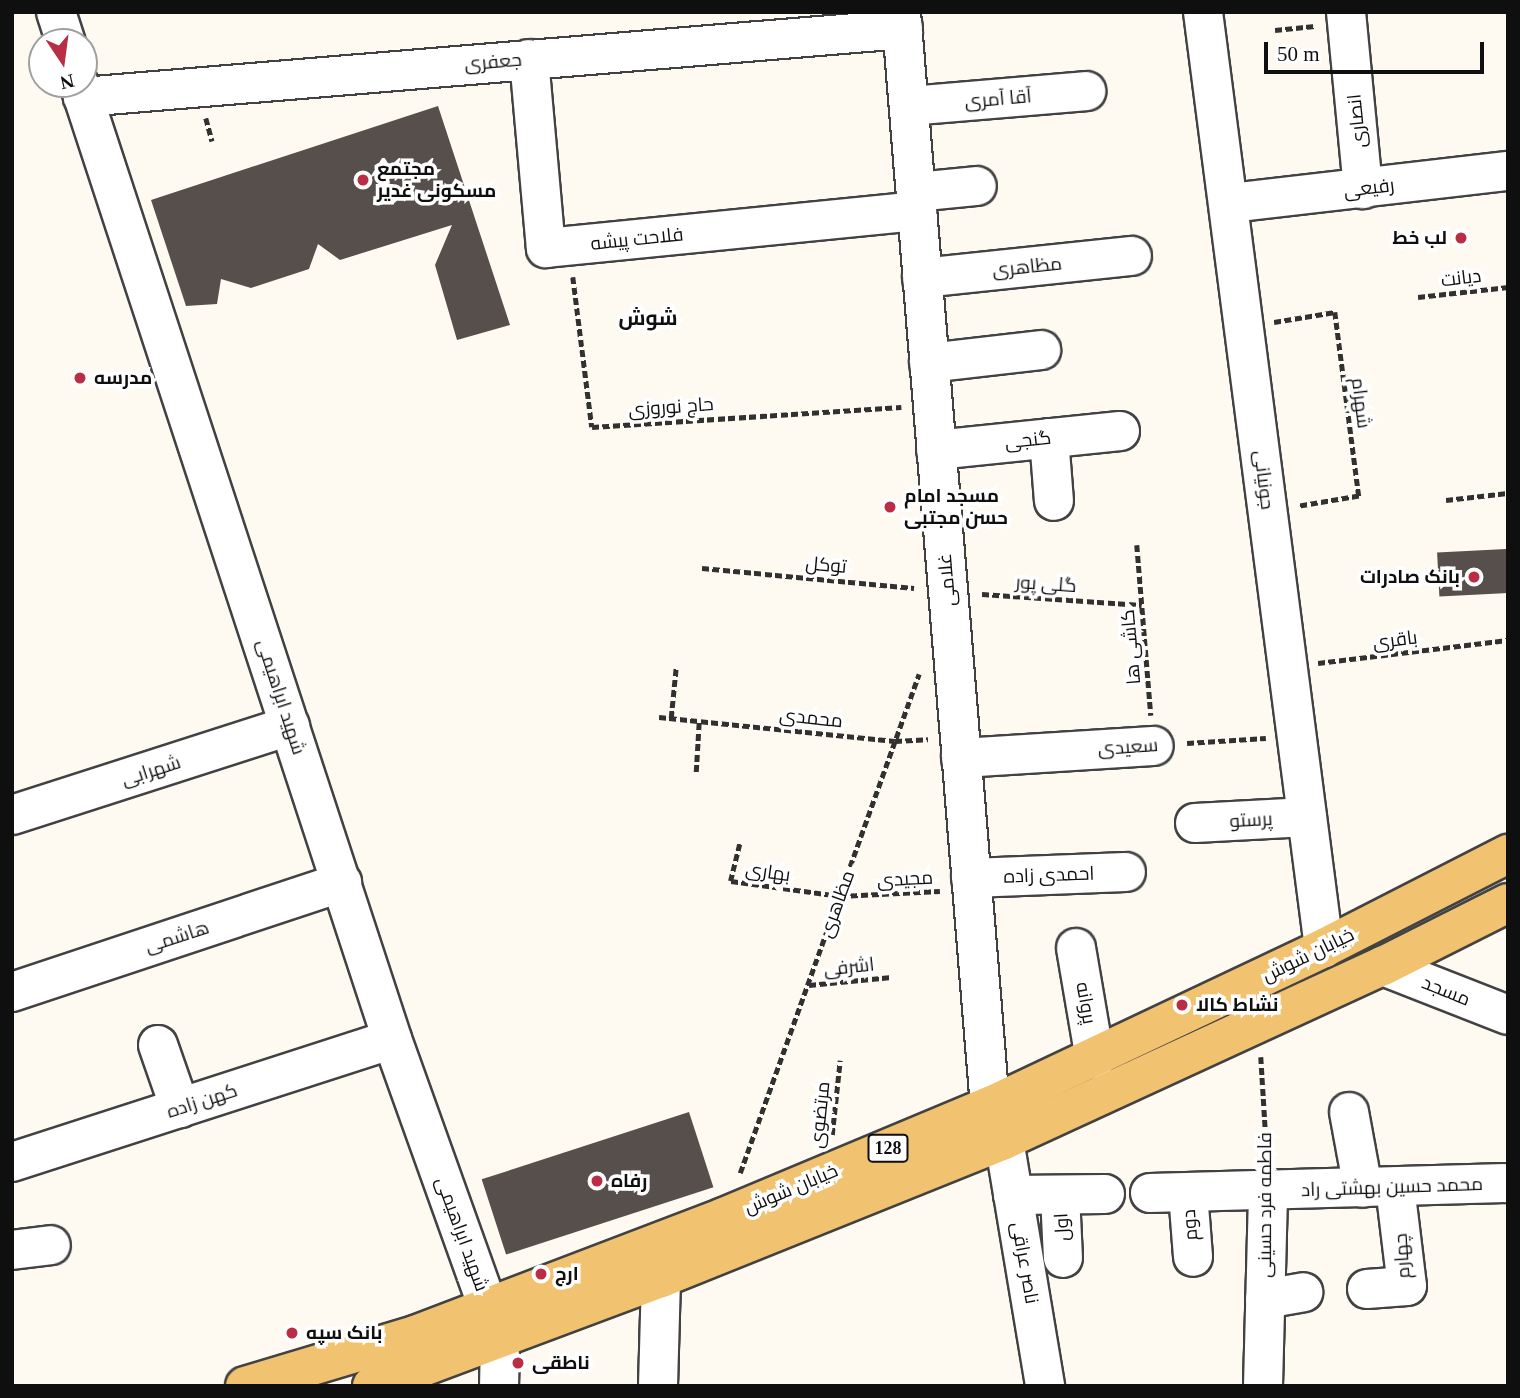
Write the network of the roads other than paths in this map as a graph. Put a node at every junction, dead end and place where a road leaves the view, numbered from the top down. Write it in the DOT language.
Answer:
graph roads {
  1 [pos="1203,12"];
  2 [pos="1346,12"];
  3 [pos="904,17"];
  4 [pos="528,59"];
  5 [pos="98,89"];
  6 [pos="1086,91"];
  7 [pos="84,98"];
  8 [pos="909,106"];
  9 [pos="1508,171"];
  10 [pos="977,186"];
  11 [pos="1363,189"];
  12 [pos="916,201"];
  13 [pos="1231,203"];
  14 [pos="1132,256"];
  15 [pos="922,278"];
  16 [pos="1041,350"];
  17 [pos="929,363"];
  18 [pos="1120,431"];
  19 [pos="1049,438"];
  20 [pos="936,450"];
  21 [pos="1054,501"];
  22 [pos="290,726"];
  23 [pos="1153,746"];
  24 [pos="961,748"];
  25 [pos="12,815"];
  26 [pos="1307,817"];
  27 [pos="1195,823"];
  28 [pos="1508,854"];
  29 [pos="1126,872"];
  30 [pos="342,882"];
  31 [pos="972,884"];
  32 [pos="1508,903"];
  33 [pos="1076,948"];
  34 [pos="1324,948"];
  35 [pos="1383,966"];
  36 [pos="12,992"];
  37 [pos="1508,1016"];
  38 [pos="393,1039"];
  39 [pos="158,1045"];
  40 [pos="1095,1059"];
  41 [pos="180,1108"];
  42 [pos="1349,1112"];
  43 [pos="997,1123"];
  44 [pos="12,1162"];
  45 [pos="1508,1183"];
  46 [pos="1379,1188"];
  47 [pos="1268,1190"];
  48 [pos="1188,1193"];
  49 [pos="1105,1194"];
  50 [pos="1150,1194"];
  51 [pos="1013,1195"];
  52 [pos="1060,1195"];
  53 [pos="51,1245"];
  54 [pos="12,1250"];
  55 [pos="1193,1257"];
  56 [pos="1063,1258"];
  57 [pos="661,1278"];
  58 [pos="1367,1289"];
  59 [pos="1303,1292"];
  60 [pos="1265,1299"];
  61 [pos="494,1324"];
  62 [pos="245,1386"];
  63 [pos="372,1386"];
  64 [pos="499,1386"];
  65 [pos="658,1386"];
  66 [pos="1045,1386"];
  67 [pos="1263,1386"];
  1 -- 13 [label="street, جونیانی"];
  2 -- 11 [label="street, انصاری"];
  3 -- 4 [label="street, جعفری"];
  3 -- 8 [label="street, غلامی"];
  4 -- 5 [label="street, جعفری"];
  4 -- 12 [label="street, فلاحت پیشه"];
  6 -- 8 [label="street, آقا آمری"];
  7 -- 22 [label="street, شهید ابراهیمی"];
  8 -- 12 [label="street, غلامی"];
  9 -- 11 [label="street, رفیعی"];
  10 -- 12 [label="street, فلاحت پیشه"];
  11 -- 13 [label="street, رفیعی"];
  12 -- 15 [label="street, غلامی"];
  13 -- 26 [label="street, جونیانی"];
  14 -- 15 [label="street, مظاهری"];
  15 -- 17 [label="street, غلامی"];
  16 -- 17 [label="street"];
  17 -- 20 [label="street, غلامی"];
  18 -- 19 [label="street, گنجی"];
  19 -- 20 [label="street, گنجی"];
  19 -- 21 [label="street"];
  20 -- 24 [label="street, غلامی"];
  22 -- 25 [label="street, شهرابی"];
  22 -- 30 [label="street, شهید ابراهیمی"];
  23 -- 24 [label="street, سعیدی"];
  24 -- 31 [label="street, غلامی"];
  26 -- 27 [label="street, پرستو"];
  26 -- 34 [label="street, جونیانی"];
  28 -- 34 [label="main road, خیابان شوش / 128"];
  29 -- 31 [label="street, احمدی زاده"];
  30 -- 36 [label="street, هاشمی"];
  30 -- 38 [label="street, شهید ابراهیمی"];
  31 -- 43 [label="street, غلامی"];
  32 -- 35 [label="main road, خیابان شوش / 128"];
  33 -- 40 [label="street, پروانه"];
  34 -- 40 [label="main road, خیابان شوش / 128"];
  35 -- 37 [label="street, مسجد"];
  35 -- 43 [label="main road, خیابان شوش / 128"];
  38 -- 41 [label="street, کهن زاده"];
  38 -- 61 [label="street, شهید ابراهیمی"];
  39 -- 41 [label="street"];
  40 -- 43 [label="main road, خیابان شوش / 128"];
  41 -- 44 [label="street, کهن زاده"];
  42 -- 46 [label="street"];
  43 -- 51 [label="street, ناصر عراقی"];
  43 -- 57 [label="main road, خیابان شوش / 128"];
  43 -- 61 [label="main road, خیابان شوش / 128"];
  45 -- 46 [label="street, محمد حسین بهشتی راد"];
  46 -- 47 [label="street, محمد حسین بهشتی راد"];
  46 -- 58 [label="street, چهارم"];
  47 -- 48 [label="street, محمد حسین بهشتی راد"];
  47 -- 60 [label="street, فاطمه فرد حسینی"];
  48 -- 50 [label="street, محمد حسین بهشتی راد"];
  48 -- 55 [label="street, دوم"];
  49 -- 52 [label="street"];
  51 -- 52 [label="street"];
  51 -- 66 [label="street, ناصر عراقی"];
  52 -- 56 [label="street, اول"];
  53 -- 54 [label="street"];
  57 -- 61 [label="main road, خیابان شوش / 128"];
  57 -- 65 [label="street"];
  59 -- 60 [label="street"];
  60 -- 67 [label="street, فاطمه فرد حسینی"];
  61 -- 62 [label="main road, خیابان شوش / 128"];
  61 -- 63 [label="main road, خیابان شوش / 128"];
  61 -- 64 [label="street"];
}
